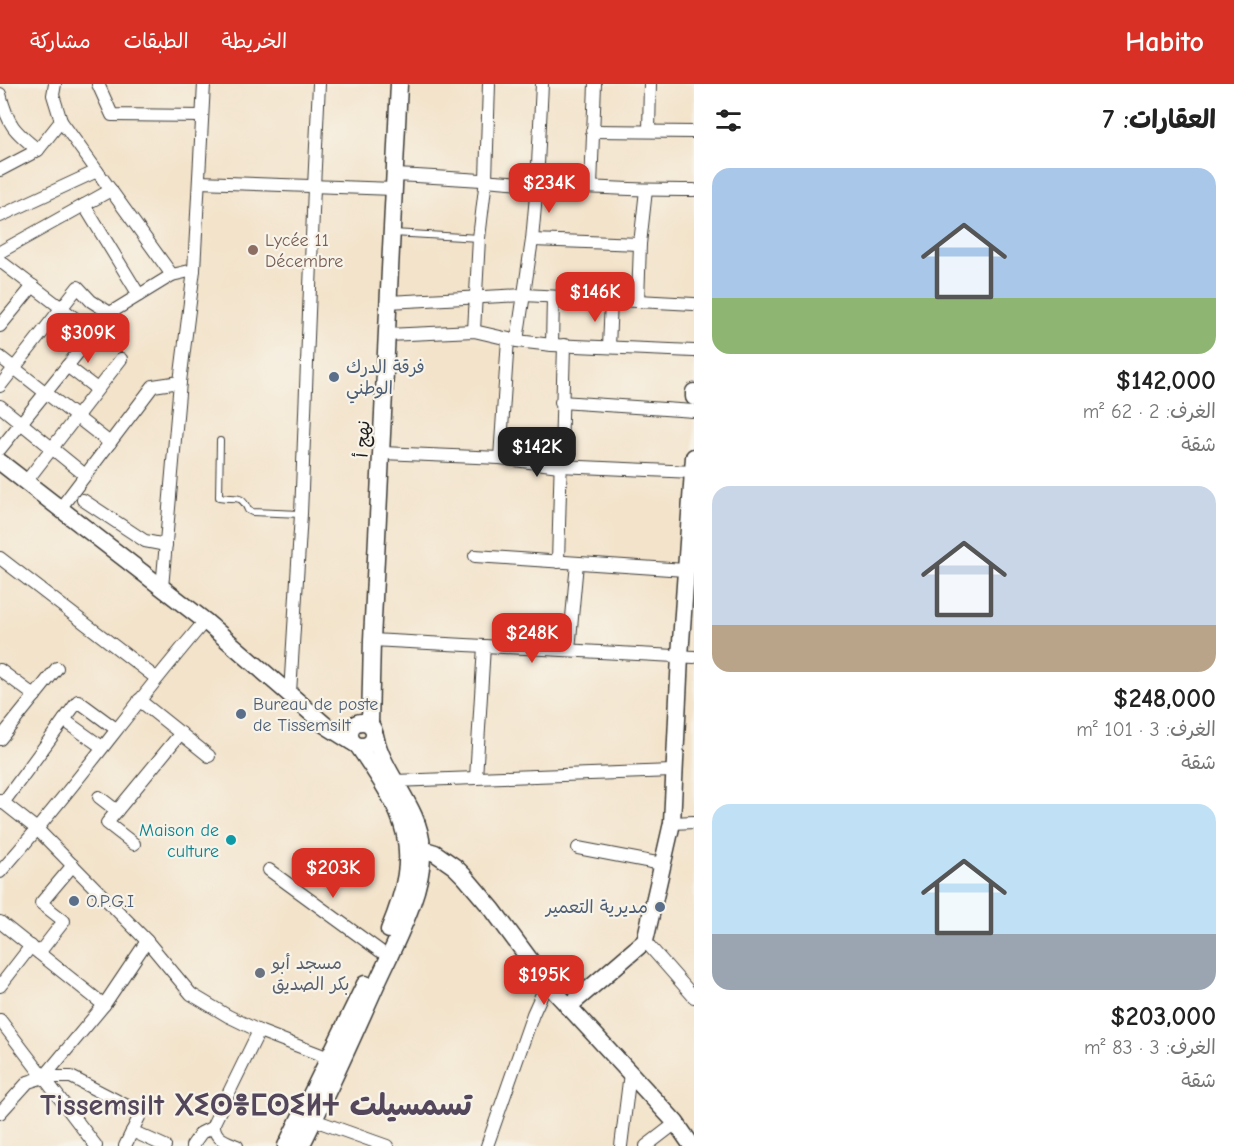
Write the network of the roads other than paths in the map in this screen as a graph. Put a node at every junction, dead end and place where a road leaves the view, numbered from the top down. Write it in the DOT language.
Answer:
graph roads {
  1 [pos="55,84"];
  2 [pos="98,84"];
  3 [pos="204,84"];
  4 [pos="320,84"];
  5 [pos="399,84"];
  6 [pos="489,84"];
  7 [pos="542,84"];
  8 [pos="595,84"];
  9 [pos="651,84"];
  10 [pos="0,94"];
  11 [pos="202,116"];
  12 [pos="61,121"];
  13 [pos="592,131"];
  14 [pos="649,131"];
  15 [pos="694,132"];
  16 [pos="38,150"];
  17 [pos="0,170"];
  18 [pos="97,171"];
  19 [pos="486,179"];
  20 [pos="200,182"];
  21 [pos="395,182"];
  22 [pos="537,184"];
  23 [pos="314,186"];
  24 [pos="591,186"];
  25 [pos="111,190"];
  26 [pos="646,190"];
  27 [pos="694,190"];
  28 [pos="84,205"];
  29 [pos="0,216"];
  30 [pos="391,233"];
  31 [pos="479,238"];
  32 [pos="532,240"];
  33 [pos="640,244"];
  34 [pos="1,261"];
  35 [pos="194,270"];
  36 [pos="172,275"];
  37 [pos="33,286"];
  38 [pos="524,294"];
  39 [pos="139,295"];
  40 [pos="476,297"];
  41 [pos="553,297"];
  42 [pos="611,300"];
  43 [pos="638,301"];
  44 [pos="388,302"];
  45 [pos="694,304"];
  46 [pos="61,308"];
  47 [pos="110,313"];
  48 [pos="0,326"];
  49 [pos="474,331"];
  50 [pos="93,333"];
  51 [pos="387,336"];
  52 [pos="512,340"];
  53 [pos="558,345"];
  54 [pos="609,347"];
  55 [pos="694,351"];
  56 [pos="0,357"];
  57 [pos="121,359"];
  58 [pos="67,366"];
  59 [pos="14,368"];
  60 [pos="180,382"];
  61 [pos="0,386"];
  62 [pos="97,389"];
  63 [pos="46,393"];
  64 [pos="561,402"];
  65 [pos="0,406"];
  66 [pos="694,411"];
  67 [pos="76,417"];
  68 [pos="21,423"];
  69 [pos="220,441"];
  70 [pos="110,442"];
  71 [pos="52,448"];
  72 [pos="0,449"];
  73 [pos="382,453"];
  74 [pos="500,458"];
  75 [pos="0,462"];
  76 [pos="559,466"];
  77 [pos="693,474"];
  78 [pos="85,475"];
  79 [pos="25,483"];
  80 [pos="84,500"];
  81 [pos="59,510"];
  82 [pos="301,514"];
  83 [pos="166,545"];
  84 [pos="475,556"];
  85 [pos="558,562"];
  86 [pos="577,563"];
  87 [pos="2,564"];
  88 [pos="685,570"];
  89 [pos="162,588"];
  90 [pos="205,621"];
  91 [pos="372,640"];
  92 [pos="484,646"];
  93 [pos="569,650"];
  94 [pos="687,656"];
  95 [pos="57,668"];
  96 [pos="0,670"];
  97 [pos="156,678"];
  98 [pos="371,688"];
  99 [pos="290,693"];
  100 [pos="35,696"];
  101 [pos="139,700"];
  102 [pos="304,705"];
  103 [pos="64,720"];
  104 [pos="359,726"];
  105 [pos="116,729"];
  106 [pos="181,733"];
  107 [pos="0,740"];
  108 [pos="355,744"];
  109 [pos="102,747"];
  110 [pos="209,756"];
  111 [pos="673,771"];
  112 [pos="476,778"];
  113 [pos="394,781"];
  114 [pos="99,797"];
  115 [pos="2,801"];
  116 [pos="117,811"];
  117 [pos="694,822"];
  118 [pos="672,824"];
  119 [pos="38,830"];
  120 [pos="134,844"];
  121 [pos="578,848"];
  122 [pos="415,849"];
  123 [pos="662,864"];
  124 [pos="73,865"];
  125 [pos="269,870"];
  126 [pos="0,872"];
  127 [pos="0,922"];
  128 [pos="147,941"];
  129 [pos="645,941"];
  130 [pos="35,950"];
  131 [pos="380,951"];
  132 [pos="547,983"];
  133 [pos="0,986"];
  134 [pos="694,997"];
  135 [pos="104,1005"];
  136 [pos="568,1007"];
  137 [pos="0,1020"];
  138 [pos="259,1031"];
  139 [pos="336,1061"];
  140 [pos="630,1073"];
  141 [pos="44,1077"];
  142 [pos="0,1113"];
  143 [pos="314,1120"];
  144 [pos="676,1123"];
  145 [pos="213,1127"];
  146 [pos="132,1131"];
  147 [pos="96,1146"];
  148 [pos="125,1146"];
  149 [pos="165,1146"];
  150 [pos="192,1146"];
  151 [pos="237,1146"];
  152 [pos="286,1146"];
  153 [pos="301,1146"];
  154 [pos="387,1146"];
  155 [pos="487,1146"];
  156 [pos="621,1146"];
  157 [pos="646,1146"];
  158 [pos="692,1146"];
  1 -- 12 [label="street"];
  2 -- 11 [label="street"];
  3 -- 11 [label="street"];
  4 -- 23 [label="street"];
  5 -- 21 [label="main road, نهج أ"];
  6 -- 19 [label="street"];
  7 -- 22 [label="street"];
  8 -- 13 [label="street"];
  9 -- 14 [label="street"];
  10 -- 16 [label="street"];
  11 -- 20 [label="street"];
  12 -- 16 [label="street"];
  12 -- 18 [label="street"];
  13 -- 14 [label="street"];
  13 -- 24 [label="street"];
  14 -- 15 [label="street"];
  16 -- 17 [label="street"];
  18 -- 25 [label="street"];
  18 -- 29 [label="street"];
  19 -- 21 [label="street"];
  19 -- 22 [label="street"];
  19 -- 31 [label="street"];
  20 -- 23 [label="street"];
  20 -- 35 [label="street"];
  21 -- 23 [label="street"];
  21 -- 30 [label="main road, نهج أ"];
  22 -- 24 [label="street"];
  22 -- 32 [label="street"];
  23 -- 82 [label="street"];
  24 -- 26 [label="street"];
  25 -- 28 [label="street"];
  25 -- 36 [label="street"];
  26 -- 27 [label="street"];
  26 -- 33 [label="street"];
  28 -- 34 [label="street"];
  28 -- 39 [label="street"];
  30 -- 31 [label="lane"];
  30 -- 44 [label="main road, نهج أ"];
  31 -- 40 [label="street"];
  32 -- 33 [label="street"];
  32 -- 38 [label="street"];
  33 -- 43 [label="street"];
  34 -- 37 [label="street"];
  35 -- 36 [label="street"];
  35 -- 60 [label="street"];
  36 -- 39 [label="street"];
  37 -- 46 [label="street"];
  37 -- 48 [label="street"];
  38 -- 40 [label="street"];
  38 -- 41 [label="street"];
  38 -- 52 [label="street"];
  39 -- 47 [label="street"];
  40 -- 44 [label="street"];
  40 -- 49 [label="street"];
  41 -- 42 [label="street"];
  41 -- 53 [label="street"];
  42 -- 43 [label="street"];
  42 -- 54 [label="street"];
  43 -- 45 [label="street"];
  44 -- 51 [label="main road, نهج أ"];
  46 -- 47 [label="street"];
  46 -- 50 [label="street"];
  46 -- 59 [label="street"];
  47 -- 50 [label="street"];
  49 -- 51 [label="street"];
  49 -- 52 [label="street"];
  50 -- 58 [label="street"];
  51 -- 73 [label="main road, نهج أ"];
  52 -- 53 [label="street"];
  52 -- 74 [label="street"];
  53 -- 54 [label="street"];
  53 -- 64 [label="street"];
  54 -- 55 [label="street"];
  56 -- 59 [label="street"];
  57 -- 62 [label="street"];
  58 -- 62 [label="street"];
  58 -- 63 [label="street"];
  59 -- 61 [label="street"];
  59 -- 63 [label="street"];
  60 -- 70 [label="street"];
  60 -- 83 [label="street"];
  62 -- 67 [label="street"];
  63 -- 67 [label="street"];
  63 -- 68 [label="street"];
  64 -- 66 [label="street"];
  64 -- 76 [label="street"];
  65 -- 68 [label="street"];
  67 -- 70 [label="street"];
  67 -- 71 [label="street"];
  68 -- 71 [label="street"];
  68 -- 72 [label="street"];
  69 -- 82 [label="lane"];
  70 -- 78 [label="street"];
  71 -- 78 [label="street"];
  71 -- 79 [label="street"];
  73 -- 74 [label="street"];
  73 -- 91 [label="main road, نهج أ"];
  74 -- 76 [label="street"];
  75 -- 79 [label="main road"];
  76 -- 77 [label="street"];
  76 -- 85 [label="street"];
  77 -- 88 [label="main road"];
  78 -- 81 [label="street"];
  79 -- 81 [label="main road"];
  80 -- 83 [label="street"];
  81 -- 89 [label="main road"];
  82 -- 99 [label="street"];
  83 -- 89 [label="street"];
  84 -- 85 [label="street"];
  85 -- 86 [label="street"];
  86 -- 88 [label="street"];
  86 -- 93 [label="street"];
  87 -- 97 [label="street"];
  88 -- 94 [label="main road"];
  89 -- 90 [label="main road"];
  90 -- 97 [label="street"];
  90 -- 99 [label="main road"];
  91 -- 92 [label="street"];
  91 -- 98 [label="main road, نهج أ"];
  92 -- 93 [label="street"];
  92 -- 112 [label="street"];
  93 -- 94 [label="street"];
  94 -- 111 [label="main road"];
  95 -- 100 [label="street"];
  96 -- 100 [label="street"];
  97 -- 101 [label="street"];
  98 -- 104 [label="main road, نهج أ"];
  98 -- 104 [label="main road, نهج أ"];
  99 -- 102 [label="main road"];
  100 -- 107 [label="street"];
  101 -- 105 [label="street"];
  101 -- 106 [label="street"];
  102 -- 104 [label="main road"];
  102 -- 108 [label="main road"];
  103 -- 105 [label="street"];
  103 -- 109 [label="street"];
  103 -- 115 [label="street"];
  104 -- 108 [label="main road"];
  104 -- 108 [label="main road"];
  104 -- 113 [label="main road"];
  105 -- 109 [label="street"];
  106 -- 110 [label="street"];
  106 -- 116 [label="street"];
  108 -- 122 [label="main road"];
  109 -- 119 [label="street"];
  111 -- 112 [label="street"];
  111 -- 118 [label="main road"];
  112 -- 113 [label="street"];
  113 -- 122 [label="main road"];
  114 -- 116 [label="street"];
  115 -- 119 [label="street"];
  116 -- 120 [label="street"];
  117 -- 118 [label="street"];
  118 -- 123 [label="main road"];
  119 -- 124 [label="street"];
  119 -- 126 [label="street"];
  121 -- 123 [label="street"];
  122 -- 131 [label="main road"];
  122 -- 132 [label="main road"];
  122 -- 139 [label="main road"];
  123 -- 129 [label="main road"];
  124 -- 128 [label="street"];
  124 -- 130 [label="street"];
  125 -- 131 [label="street"];
  127 -- 130 [label="street"];
  128 -- 135 [label="street"];
  128 -- 138 [label="street"];
  129 -- 134 [label="street"];
  129 -- 136 [label="main road"];
  130 -- 133 [label="street"];
  130 -- 135 [label="street"];
  131 -- 139 [label="main road"];
  132 -- 136 [label="main road"];
  132 -- 155 [label="street"];
  135 -- 141 [label="street"];
  136 -- 140 [label="main road"];
  137 -- 141 [label="street"];
  138 -- 139 [label="street"];
  138 -- 145 [label="street"];
  139 -- 143 [label="main road"];
  139 -- 152 [label="main road"];
  140 -- 144 [label="main road"];
  140 -- 156 [label="street"];
  141 -- 142 [label="street"];
  141 -- 146 [label="street"];
  141 -- 147 [label="street"];
  143 -- 153 [label="main road"];
  143 -- 154 [label="street"];
  144 -- 157 [label="street"];
  144 -- 158 [label="main road"];
  145 -- 150 [label="street"];
  145 -- 151 [label="street"];
  146 -- 148 [label="street"];
  146 -- 149 [label="street"];
}
